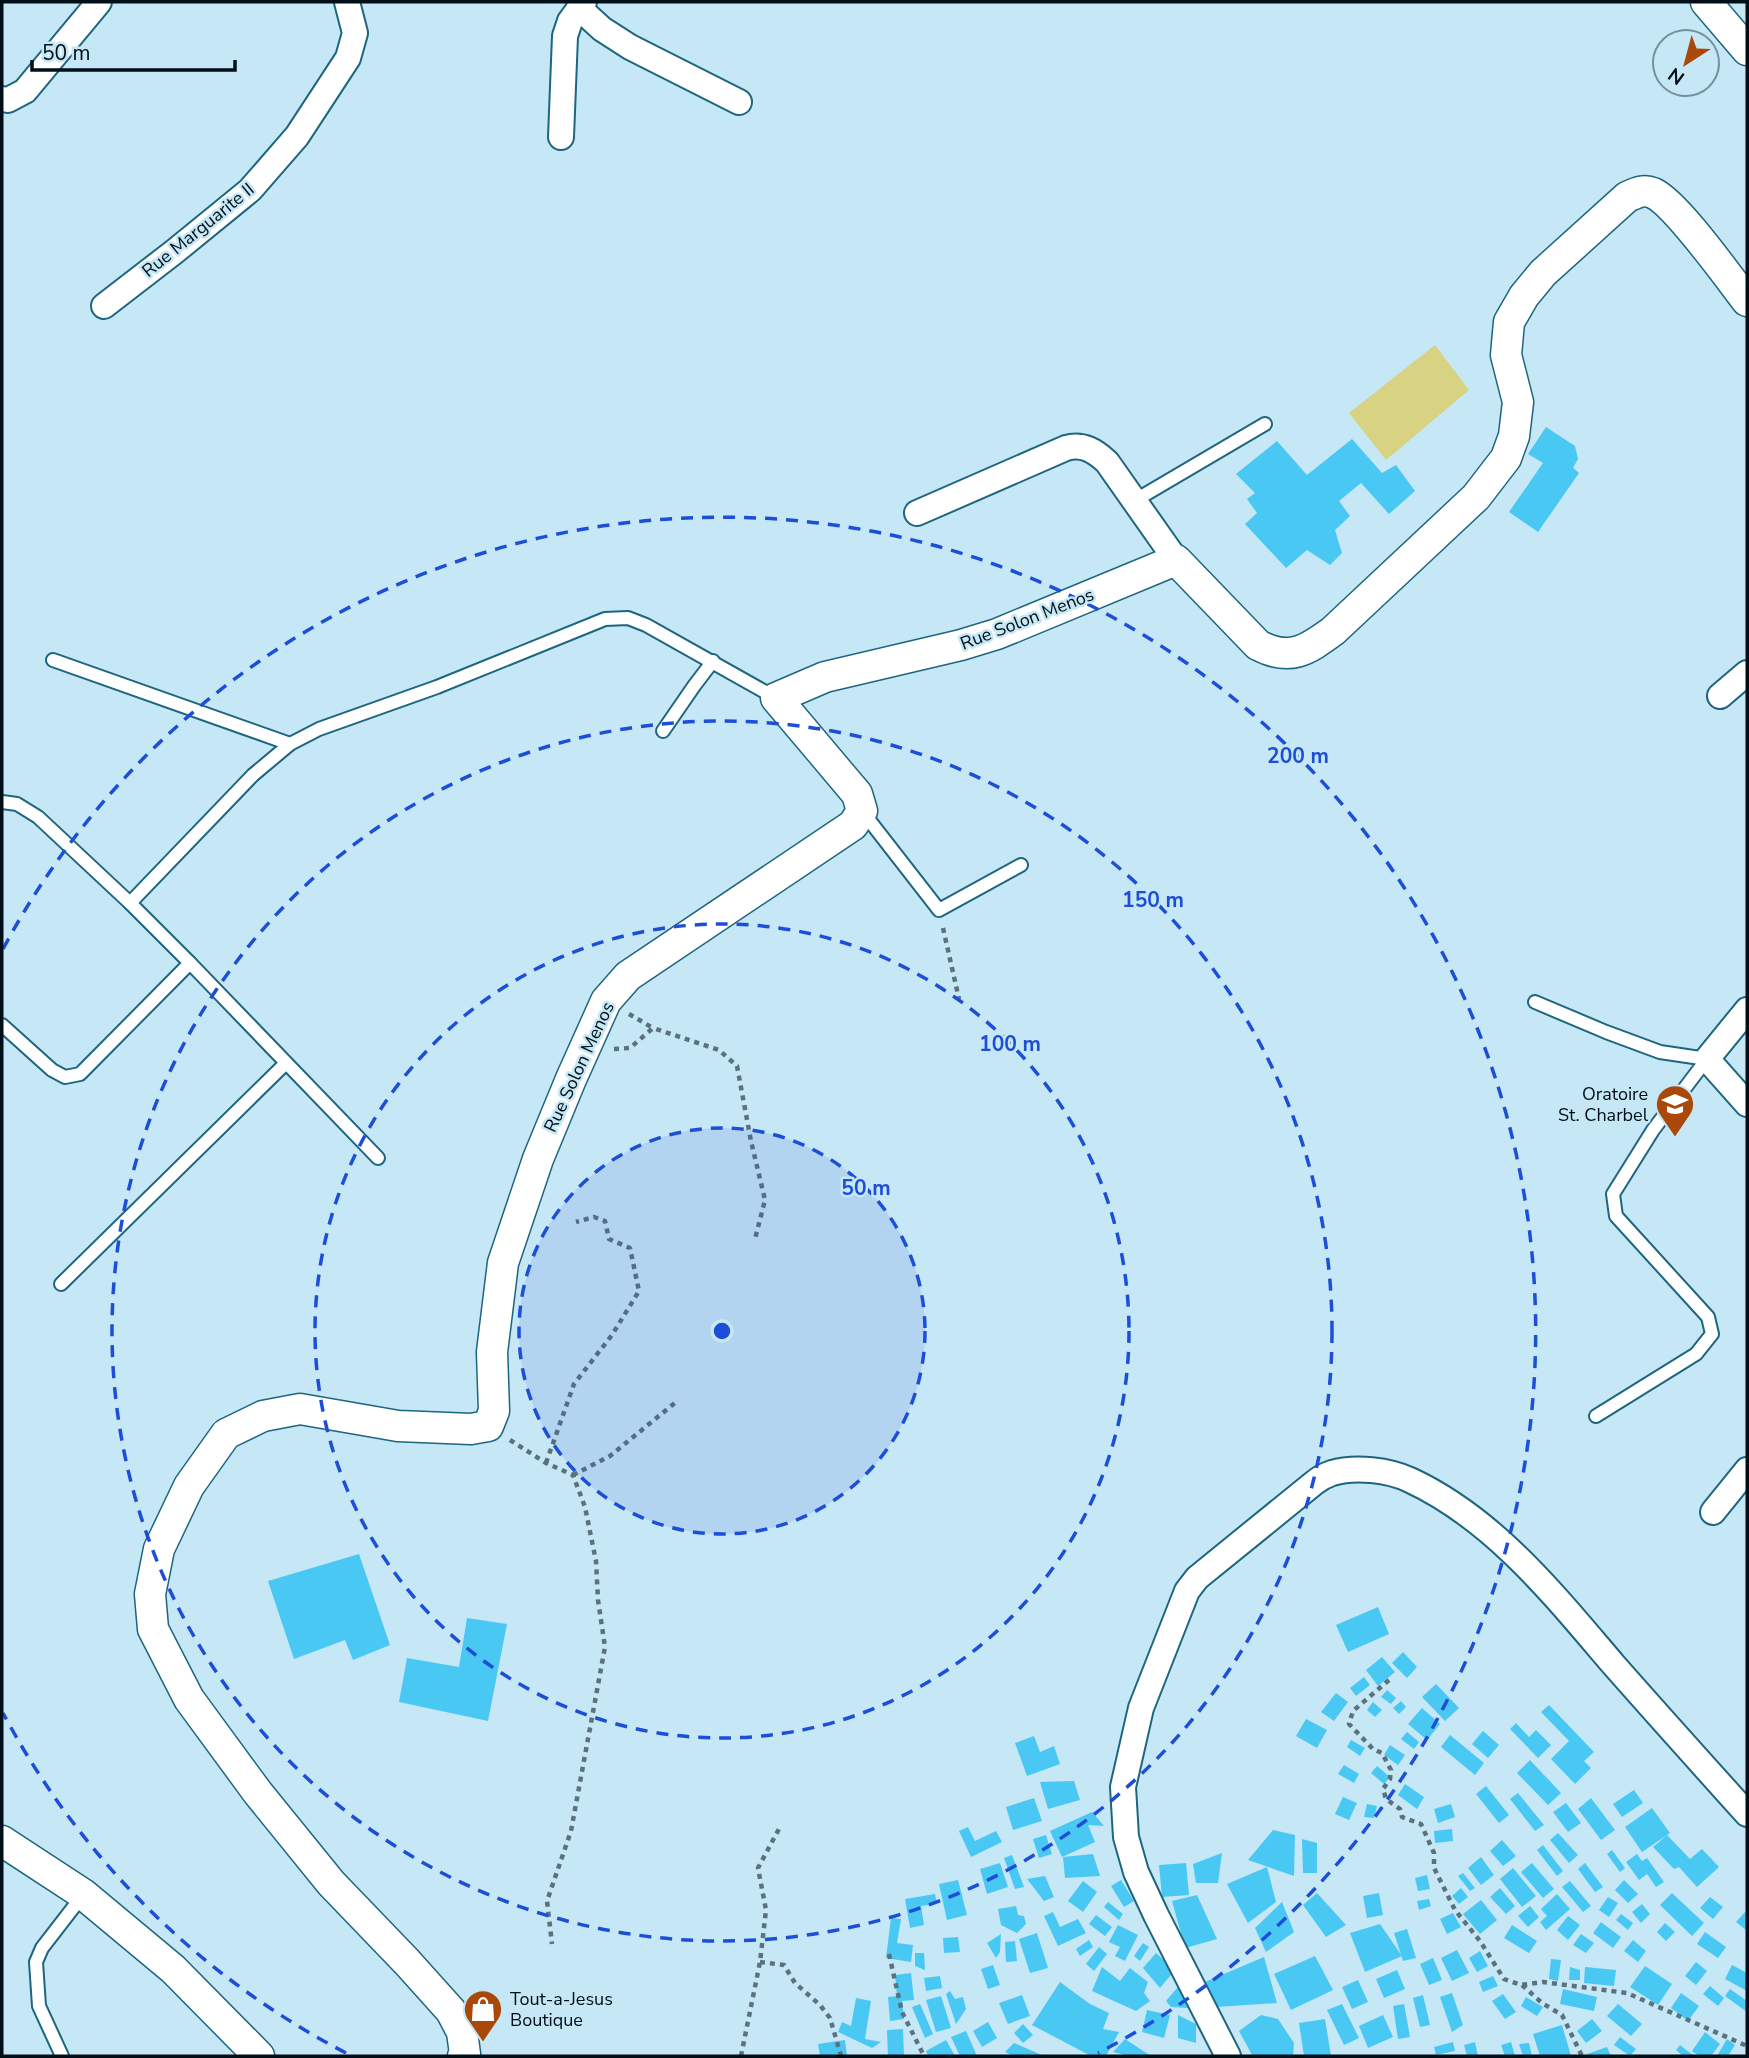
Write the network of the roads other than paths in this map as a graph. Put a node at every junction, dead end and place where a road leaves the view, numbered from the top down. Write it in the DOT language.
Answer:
graph roads {
  1 [pos="99,2"];
  2 [pos="347,2"];
  3 [pos="1706,2"];
  4 [pos="581,5"];
  5 [pos="1747,50"];
  6 [pos="2,99"];
  7 [pos="739,102"];
  8 [pos="561,137"];
  9 [pos="1747,301"];
  10 [pos="104,306"];
  11 [pos="1265,424"];
  12 [pos="1134,501"];
  13 [pos="917,513"];
  14 [pos="1175,560"];
  15 [pos="53,660"];
  16 [pos="713,661"];
  17 [pos="1747,673"];
  18 [pos="1720,696"];
  19 [pos="776,698"];
  20 [pos="663,732"];
  21 [pos="290,744"];
  22 [pos="2,802"];
  23 [pos="862,811"];
  24 [pos="1021,865"];
  25 [pos="130,903"];
  26 [pos="190,963"];
  27 [pos="1535,1002"];
  28 [pos="1747,1010"];
  29 [pos="2,1025"];
  30 [pos="1707,1059"];
  31 [pos="286,1063"];
  32 [pos="1747,1104"];
  33 [pos="378,1158"];
  34 [pos="61,1284"];
  35 [pos="1596,1416"];
  36 [pos="1747,1469"];
  37 [pos="1713,1512"];
  38 [pos="1747,1814"];
  39 [pos="2,1841"];
  40 [pos="83,1894"];
  41 [pos="464,2055"];
  42 [pos="62,2056"];
  43 [pos="259,2056"];
  44 [pos="1228,2056"];
  1 -- 6 [label="street"];
  2 -- 10 [label="street, Rue Marguarite II"];
  3 -- 5 [label="street"];
  4 -- 7 [label="street"];
  4 -- 8 [label="street"];
  9 -- 14 [label="street"];
  11 -- 12 [label="lane"];
  12 -- 13 [label="street"];
  12 -- 14 [label="street"];
  14 -- 19 [label="street, Rue Solon Menos"];
  15 -- 21 [label="lane"];
  16 -- 19 [label="lane"];
  16 -- 20 [label="lane"];
  16 -- 21 [label="lane"];
  17 -- 18 [label="street"];
  19 -- 23 [label="street"];
  21 -- 25 [label="lane"];
  22 -- 25 [label="lane"];
  23 -- 24 [label="lane"];
  23 -- 41 [label="street, Rue Solon Menos"];
  25 -- 26 [label="lane"];
  26 -- 29 [label="lane"];
  26 -- 31 [label="lane"];
  27 -- 30 [label="lane"];
  28 -- 30 [label="street"];
  30 -- 32 [label="street"];
  30 -- 35 [label="lane"];
  31 -- 33 [label="lane"];
  31 -- 34 [label="lane"];
  36 -- 37 [label="street"];
  38 -- 44 [label="street"];
  39 -- 40 [label="street"];
  40 -- 42 [label="lane"];
  40 -- 43 [label="street"];
}
